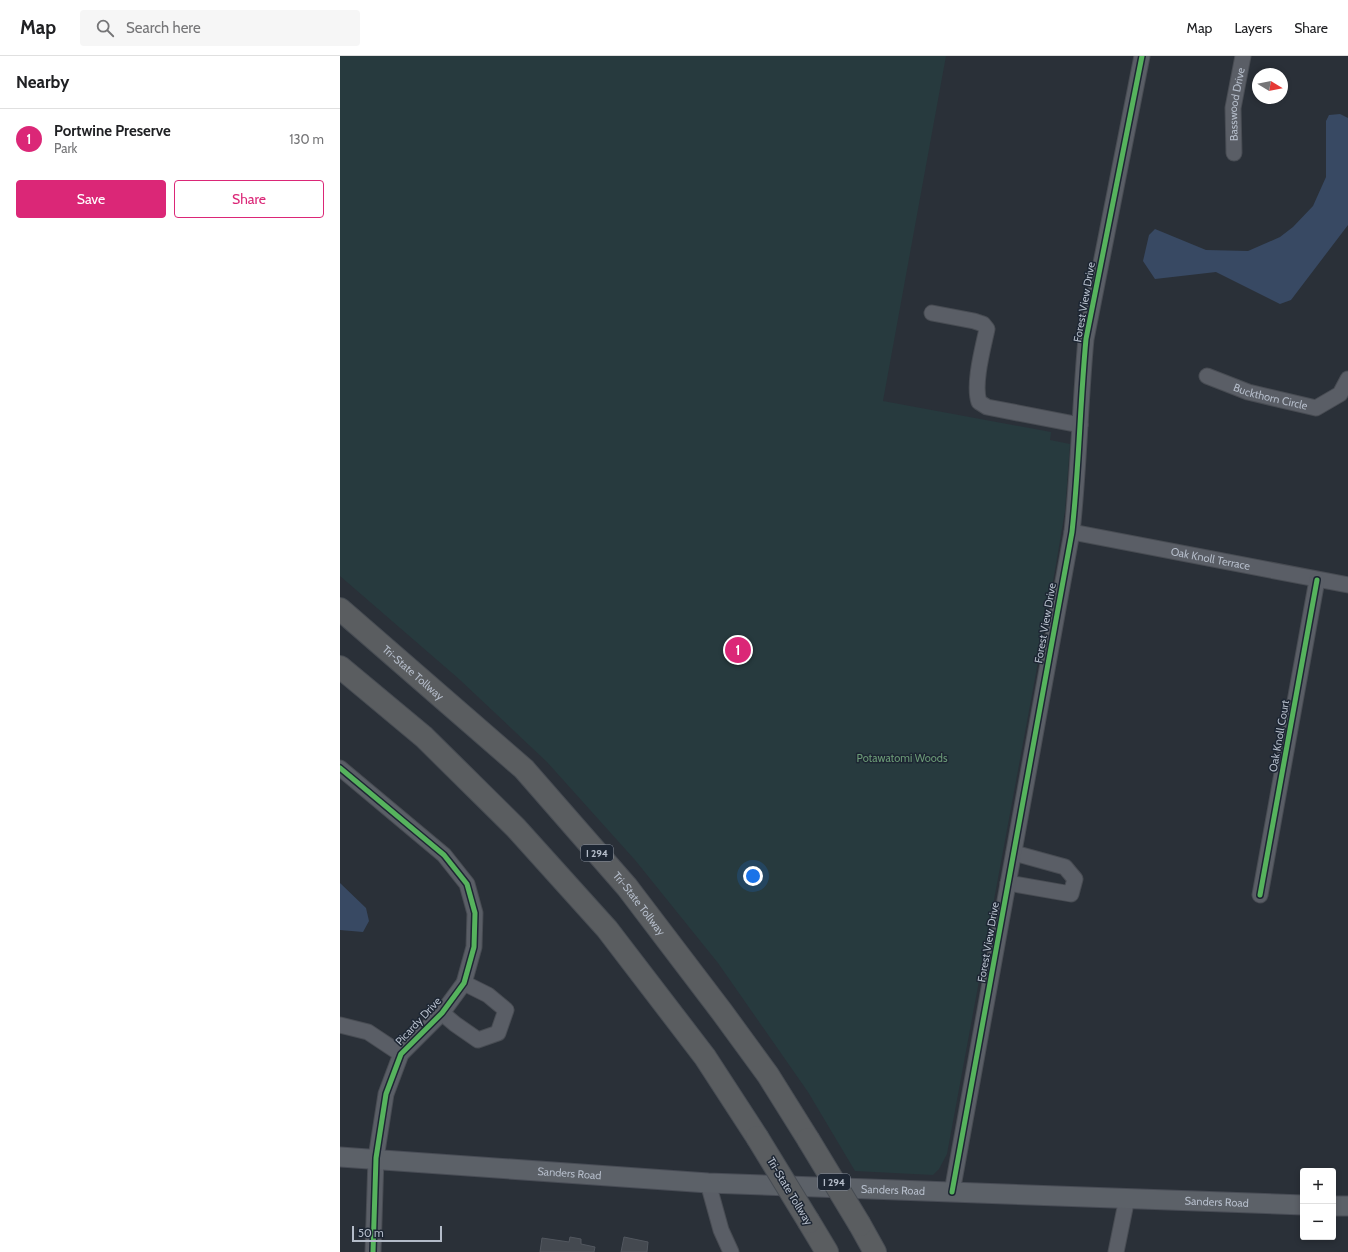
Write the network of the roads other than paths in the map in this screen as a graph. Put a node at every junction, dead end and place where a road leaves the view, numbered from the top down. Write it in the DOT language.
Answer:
graph roads {
  1 [pos="1142,56"];
  2 [pos="1243,56"];
  3 [pos="1234,153"];
  4 [pos="932,313"];
  5 [pos="1207,376"];
  6 [pos="1348,379"];
  7 [pos="1080,425"];
  8 [pos="1072,532"];
  9 [pos="1318,580"];
  10 [pos="1348,585"];
  11 [pos="340,609"];
  12 [pos="340,667"];
  13 [pos="340,768"];
  14 [pos="1014,853"];
  15 [pos="1008,883"];
  16 [pos="1260,895"];
  17 [pos="464,983"];
  18 [pos="442,1013"];
  19 [pos="340,1025"];
  20 [pos="401,1054"];
  21 [pos="340,1157"];
  22 [pos="376,1158"];
  23 [pos="708,1183"];
  24 [pos="952,1192"];
  25 [pos="1128,1198"];
  26 [pos="1300,1205"];
  27 [pos="1336,1206"];
  28 [pos="1348,1206"];
  29 [pos="373,1252"];
  30 [pos="731,1252"];
  31 [pos="827,1252"];
  32 [pos="875,1252"];
  33 [pos="1116,1252"];
  1 -- 7 [label="street, Forest View Drive"];
  2 -- 3 [label="street, Basswood Drive"];
  4 -- 7 [label="street"];
  5 -- 6 [label="street, Buckthorn Circle"];
  7 -- 8 [label="street, Forest View Drive"];
  8 -- 9 [label="street, Oak Knoll Terrace"];
  8 -- 14 [label="street, Forest View Drive"];
  9 -- 10 [label="street, Oak Knoll Terrace"];
  9 -- 16 [label="street, Oak Knoll Court"];
  11 -- 32 [label="highway, Tri-State Tollway / I 294, bridge"];
  12 -- 31 [label="highway, Tri-State Tollway, bridge"];
  13 -- 17 [label="street, Picardy Drive"];
  14 -- 15 [label="street, Forest View Drive"];
  14 -- 15 [label="street"];
  15 -- 24 [label="street, Forest View Drive"];
  17 -- 18 [label="street, Picardy Drive"];
  17 -- 18 [label="street"];
  18 -- 20 [label="street, Picardy Drive"];
  19 -- 20 [label="street"];
  20 -- 22 [label="street, Picardy Drive"];
  21 -- 22 [label="main road, Sanders Road"];
  22 -- 23 [label="main road, Sanders Road"];
  22 -- 29 [label="street, Picardy Drive"];
  23 -- 24 [label="main road, Sanders Road"];
  23 -- 30 [label="street"];
  24 -- 25 [label="main road, Sanders Road"];
  25 -- 26 [label="main road, Sanders Road"];
  25 -- 33 [label="street"];
  27 -- 28 [label="main road"];
}
